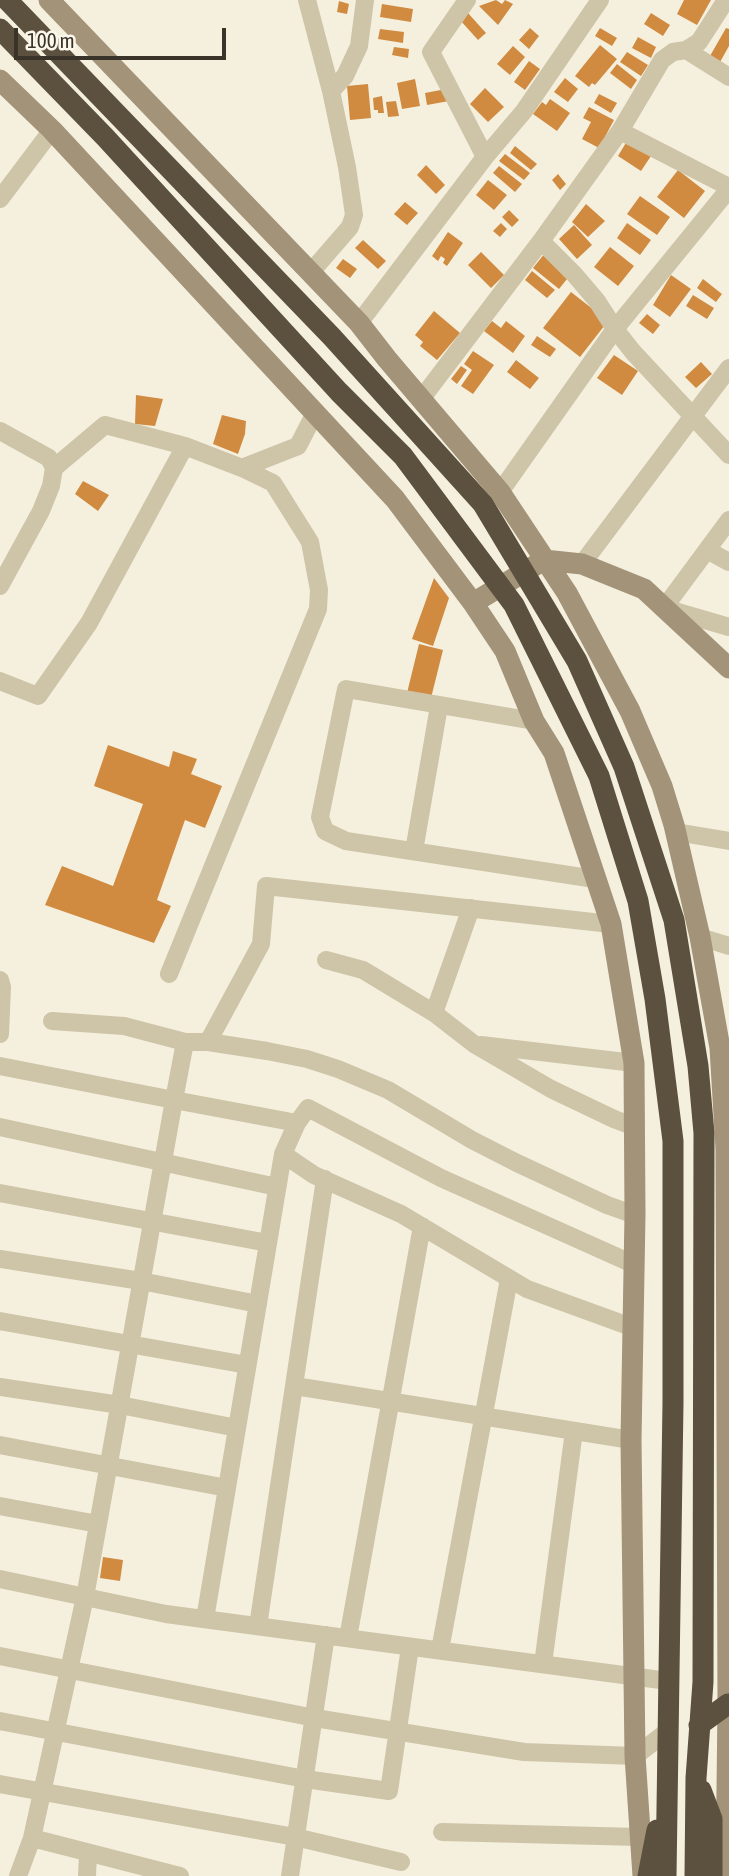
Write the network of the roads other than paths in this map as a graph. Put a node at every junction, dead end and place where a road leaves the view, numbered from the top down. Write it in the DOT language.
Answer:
graph roads {
  1 [pos="7,0"];
  2 [pos="50,0"];
  3 [pos="307,0"];
  4 [pos="365,0"];
  5 [pos="467,0"];
  6 [pos="600,0"];
  7 [pos="726,0"];
  8 [pos="0,29"];
  9 [pos="686,50"];
  10 [pos="729,77"];
  11 [pos="0,80"];
  12 [pos="331,91"];
  13 [pos="52,130"];
  14 [pos="620,131"];
  15 [pos="485,157"];
  16 [pos="729,188"];
  17 [pos="0,200"];
  18 [pos="541,241"];
  19 [pos="311,272"];
  20 [pos="359,323"];
  21 [pos="615,329"];
  22 [pos="729,368"];
  23 [pos="422,398"];
  24 [pos="314,415"];
  25 [pos="693,418"];
  26 [pos="0,431"];
  27 [pos="186,446"];
  28 [pos="729,455"];
  29 [pos="54,468"];
  30 [pos="242,468"];
  31 [pos="500,492"];
  32 [pos="729,520"];
  33 [pos="707,550"];
  34 [pos="544,559"];
  35 [pos="729,562"];
  36 [pos="582,564"];
  37 [pos="525,571"];
  38 [pos="0,586"];
  39 [pos="500,586"];
  40 [pos="473,603"];
  41 [pos="664,608"];
  42 [pos="729,627"];
  43 [pos="729,668"];
  44 [pos="0,681"];
  45 [pos="439,706"];
  46 [pos="534,721"];
  47 [pos="676,832"];
  48 [pos="729,841"];
  49 [pos="414,851"];
  50 [pos="595,879"];
  51 [pos="471,908"];
  52 [pos="611,924"];
  53 [pos="701,937"];
  54 [pos="729,946"];
  55 [pos="326,960"];
  56 [pos="169,974"];
  57 [pos="0,980"];
  58 [pos="435,1013"];
  59 [pos="52,1020"];
  60 [pos="1,1024"];
  61 [pos="185,1042"];
  62 [pos="208,1042"];
  63 [pos="474,1044"];
  64 [pos="725,1050"];
  65 [pos="634,1063"];
  66 [pos="0,1066"];
  67 [pos="174,1100"];
  68 [pos="297,1123"];
  69 [pos="0,1127"];
  70 [pos="635,1127"];
  71 [pos="727,1149"];
  72 [pos="283,1154"];
  73 [pos="162,1163"];
  74 [pos="325,1180"];
  75 [pos="277,1187"];
  76 [pos="0,1193"];
  77 [pos="635,1215"];
  78 [pos="152,1220"];
  79 [pos="422,1226"];
  80 [pos="268,1243"];
  81 [pos="727,1253"];
  82 [pos="0,1259"];
  83 [pos="633,1264"];
  84 [pos="509,1279"];
  85 [pos="141,1281"];
  86 [pos="258,1304"];
  87 [pos="0,1321"];
  88 [pos="634,1328"];
  89 [pos="131,1343"];
  90 [pos="727,1363"];
  91 [pos="247,1365"];
  92 [pos="295,1385"];
  93 [pos="0,1387"];
  94 [pos="391,1401"];
  95 [pos="120,1405"];
  96 [pos="483,1415"];
  97 [pos="237,1428"];
  98 [pos="574,1431"];
  99 [pos="631,1440"];
  100 [pos="0,1445"];
  101 [pos="109,1464"];
  102 [pos="227,1488"];
  103 [pos="728,1490"];
  104 [pos="0,1506"];
  105 [pos="98,1524"];
  106 [pos="728,1555"];
  107 [pos="0,1579"];
  108 [pos="85,1597"];
  109 [pos="205,1619"];
  110 [pos="258,1626"];
  111 [pos="326,1635"];
  112 [pos="728,1635"];
  113 [pos="348,1638"];
  114 [pos="410,1647"];
  115 [pos="440,1650"];
  116 [pos="0,1656"];
  117 [pos="542,1664"];
  118 [pos="70,1671"];
  119 [pos="634,1677"];
  120 [pos="668,1681"];
  121 [pos="728,1704"];
  122 [pos="315,1718"];
  123 [pos="0,1721"];
  124 [pos="699,1725"];
  125 [pos="668,1731"];
  126 [pos="56,1733"];
  127 [pos="397,1733"];
  128 [pos="635,1755"];
  129 [pos="667,1775"];
  130 [pos="696,1778"];
  131 [pos="305,1779"];
  132 [pos="0,1784"];
  133 [pos="44,1791"];
  134 [pos="442,1832"];
  135 [pos="295,1837"];
  136 [pos="32,1838"];
  137 [pos="639,1838"];
  138 [pos="88,1854"];
  139 [pos="401,1862"];
  140 [pos="126,1869"];
  141 [pos="18,1876"];
  142 [pos="87,1876"];
  143 [pos="180,1876"];
  144 [pos="290,1876"];
  145 [pos="643,1876"];
  146 [pos="648,1876"];
  147 [pos="666,1876"];
  148 [pos="695,1876"];
  149 [pos="712,1876"];
  150 [pos="726,1876"];
  1 -- 37 [label="highway"];
  2 -- 19 [label="street"];
  3 -- 12 [label="street"];
  4 -- 12 [label="street"];
  5 -- 15 [label="street"];
  6 -- 15 [label="street"];
  7 -- 9 [label="street"];
  8 -- 39 [label="highway"];
  9 -- 10 [label="street"];
  9 -- 14 [label="street"];
  11 -- 13 [label="street"];
  12 -- 19 [label="street"];
  13 -- 17 [label="street"];
  13 -- 24 [label="street"];
  14 -- 16 [label="street"];
  14 -- 18 [label="street"];
  15 -- 20 [label="street"];
  16 -- 21 [label="street"];
  18 -- 21 [label="street"];
  18 -- 23 [label="street"];
  19 -- 20 [label="street"];
  20 -- 23 [label="street"];
  21 -- 25 [label="street"];
  21 -- 31 [label="street"];
  22 -- 25 [label="street"];
  23 -- 31 [label="street"];
  24 -- 30 [label="street"];
  24 -- 40 [label="street"];
  25 -- 28 [label="street"];
  25 -- 36 [label="street"];
  26 -- 29 [label="street"];
  27 -- 29 [label="street"];
  27 -- 30 [label="street"];
  27 -- 44 [label="street"];
  29 -- 38 [label="street"];
  30 -- 56 [label="street"];
  31 -- 34 [label="street"];
  32 -- 33 [label="street"];
  33 -- 35 [label="street"];
  33 -- 41 [label="street"];
  34 -- 36 [label="street"];
  34 -- 37 [label="street"];
  34 -- 47 [label="street"];
  36 -- 41 [label="street"];
  37 -- 39 [label="street"];
  37 -- 124 [label="highway"];
  39 -- 40 [label="street"];
  39 -- 120 [label="highway"];
  40 -- 46 [label="street"];
  41 -- 42 [label="street"];
  41 -- 43 [label="street"];
  45 -- 46 [label="street"];
  45 -- 49 [label="street"];
  45 -- 49 [label="street"];
  46 -- 50 [label="street"];
  47 -- 48 [label="street"];
  47 -- 53 [label="street"];
  49 -- 50 [label="street"];
  50 -- 52 [label="street"];
  51 -- 52 [label="street"];
  51 -- 58 [label="street"];
  51 -- 62 [label="street"];
  52 -- 65 [label="street"];
  53 -- 54 [label="street"];
  53 -- 64 [label="street"];
  55 -- 58 [label="street"];
  57 -- 60 [label="street"];
  58 -- 63 [label="street"];
  59 -- 61 [label="street"];
  61 -- 62 [label="street"];
  61 -- 67 [label="street"];
  62 -- 77 [label="street"];
  63 -- 65 [label="street"];
  63 -- 70 [label="street"];
  64 -- 71 [label="street"];
  65 -- 70 [label="street"];
  66 -- 67 [label="street"];
  67 -- 68 [label="street"];
  67 -- 73 [label="street"];
  68 -- 72 [label="street"];
  68 -- 83 [label="street"];
  69 -- 73 [label="street"];
  70 -- 77 [label="street"];
  71 -- 81 [label="street"];
  72 -- 74 [label="street"];
  72 -- 75 [label="street"];
  73 -- 75 [label="street"];
  73 -- 78 [label="street"];
  74 -- 79 [label="street"];
  74 -- 92 [label="street"];
  75 -- 80 [label="street"];
  76 -- 78 [label="street"];
  77 -- 83 [label="street"];
  78 -- 80 [label="street"];
  78 -- 85 [label="street"];
  79 -- 84 [label="street"];
  79 -- 94 [label="street"];
  80 -- 86 [label="street"];
  81 -- 90 [label="street"];
  82 -- 85 [label="street"];
  83 -- 88 [label="street"];
  84 -- 88 [label="street"];
  84 -- 96 [label="street"];
  85 -- 86 [label="street"];
  85 -- 89 [label="street"];
  86 -- 91 [label="street"];
  87 -- 89 [label="street"];
  88 -- 99 [label="street"];
  89 -- 91 [label="street"];
  89 -- 95 [label="street"];
  90 -- 103 [label="street"];
  91 -- 97 [label="street"];
  92 -- 94 [label="street"];
  92 -- 110 [label="street"];
  93 -- 95 [label="street"];
  94 -- 96 [label="street"];
  94 -- 113 [label="street"];
  95 -- 97 [label="street"];
  95 -- 101 [label="street"];
  96 -- 98 [label="street"];
  96 -- 115 [label="street"];
  97 -- 102 [label="street"];
  98 -- 99 [label="street"];
  98 -- 117 [label="street"];
  99 -- 119 [label="street"];
  100 -- 101 [label="street"];
  101 -- 102 [label="street"];
  101 -- 105 [label="street"];
  102 -- 109 [label="street"];
  103 -- 106 [label="street"];
  104 -- 105 [label="street"];
  105 -- 108 [label="street"];
  106 -- 112 [label="street"];
  107 -- 108 [label="street"];
  108 -- 109 [label="street"];
  108 -- 118 [label="street"];
  109 -- 110 [label="street"];
  110 -- 111 [label="street"];
  111 -- 113 [label="street"];
  111 -- 122 [label="street"];
  112 -- 121 [label="street"];
  113 -- 114 [label="street"];
  114 -- 115 [label="street"];
  114 -- 127 [label="street"];
  115 -- 117 [label="street"];
  116 -- 118 [label="street"];
  117 -- 119 [label="street"];
  118 -- 122 [label="street"];
  118 -- 126 [label="street"];
  119 -- 120 [label="street"];
  119 -- 128 [label="street"];
  120 -- 125 [label="highway"];
  121 -- 124 [label="highway"];
  121 -- 150 [label="street"];
  122 -- 127 [label="street"];
  122 -- 131 [label="street"];
  123 -- 126 [label="street"];
  124 -- 130 [label="highway"];
  125 -- 128 [label="street"];
  125 -- 129 [label="highway"];
  126 -- 131 [label="street"];
  126 -- 133 [label="street"];
  127 -- 128 [label="street"];
  127 -- 131 [label="street"];
  128 -- 137 [label="street"];
  129 -- 146 [label="highway"];
  129 -- 147 [label="highway"];
  130 -- 148 [label="highway"];
  130 -- 149 [label="highway"];
  131 -- 135 [label="street"];
  132 -- 133 [label="street"];
  133 -- 135 [label="street"];
  133 -- 136 [label="street"];
  134 -- 137 [label="street"];
  135 -- 139 [label="street"];
  135 -- 144 [label="street"];
  136 -- 138 [label="street"];
  136 -- 141 [label="street"];
  137 -- 145 [label="street"];
  138 -- 140 [label="street"];
  138 -- 142 [label="street"];
  140 -- 143 [label="street"];
}
